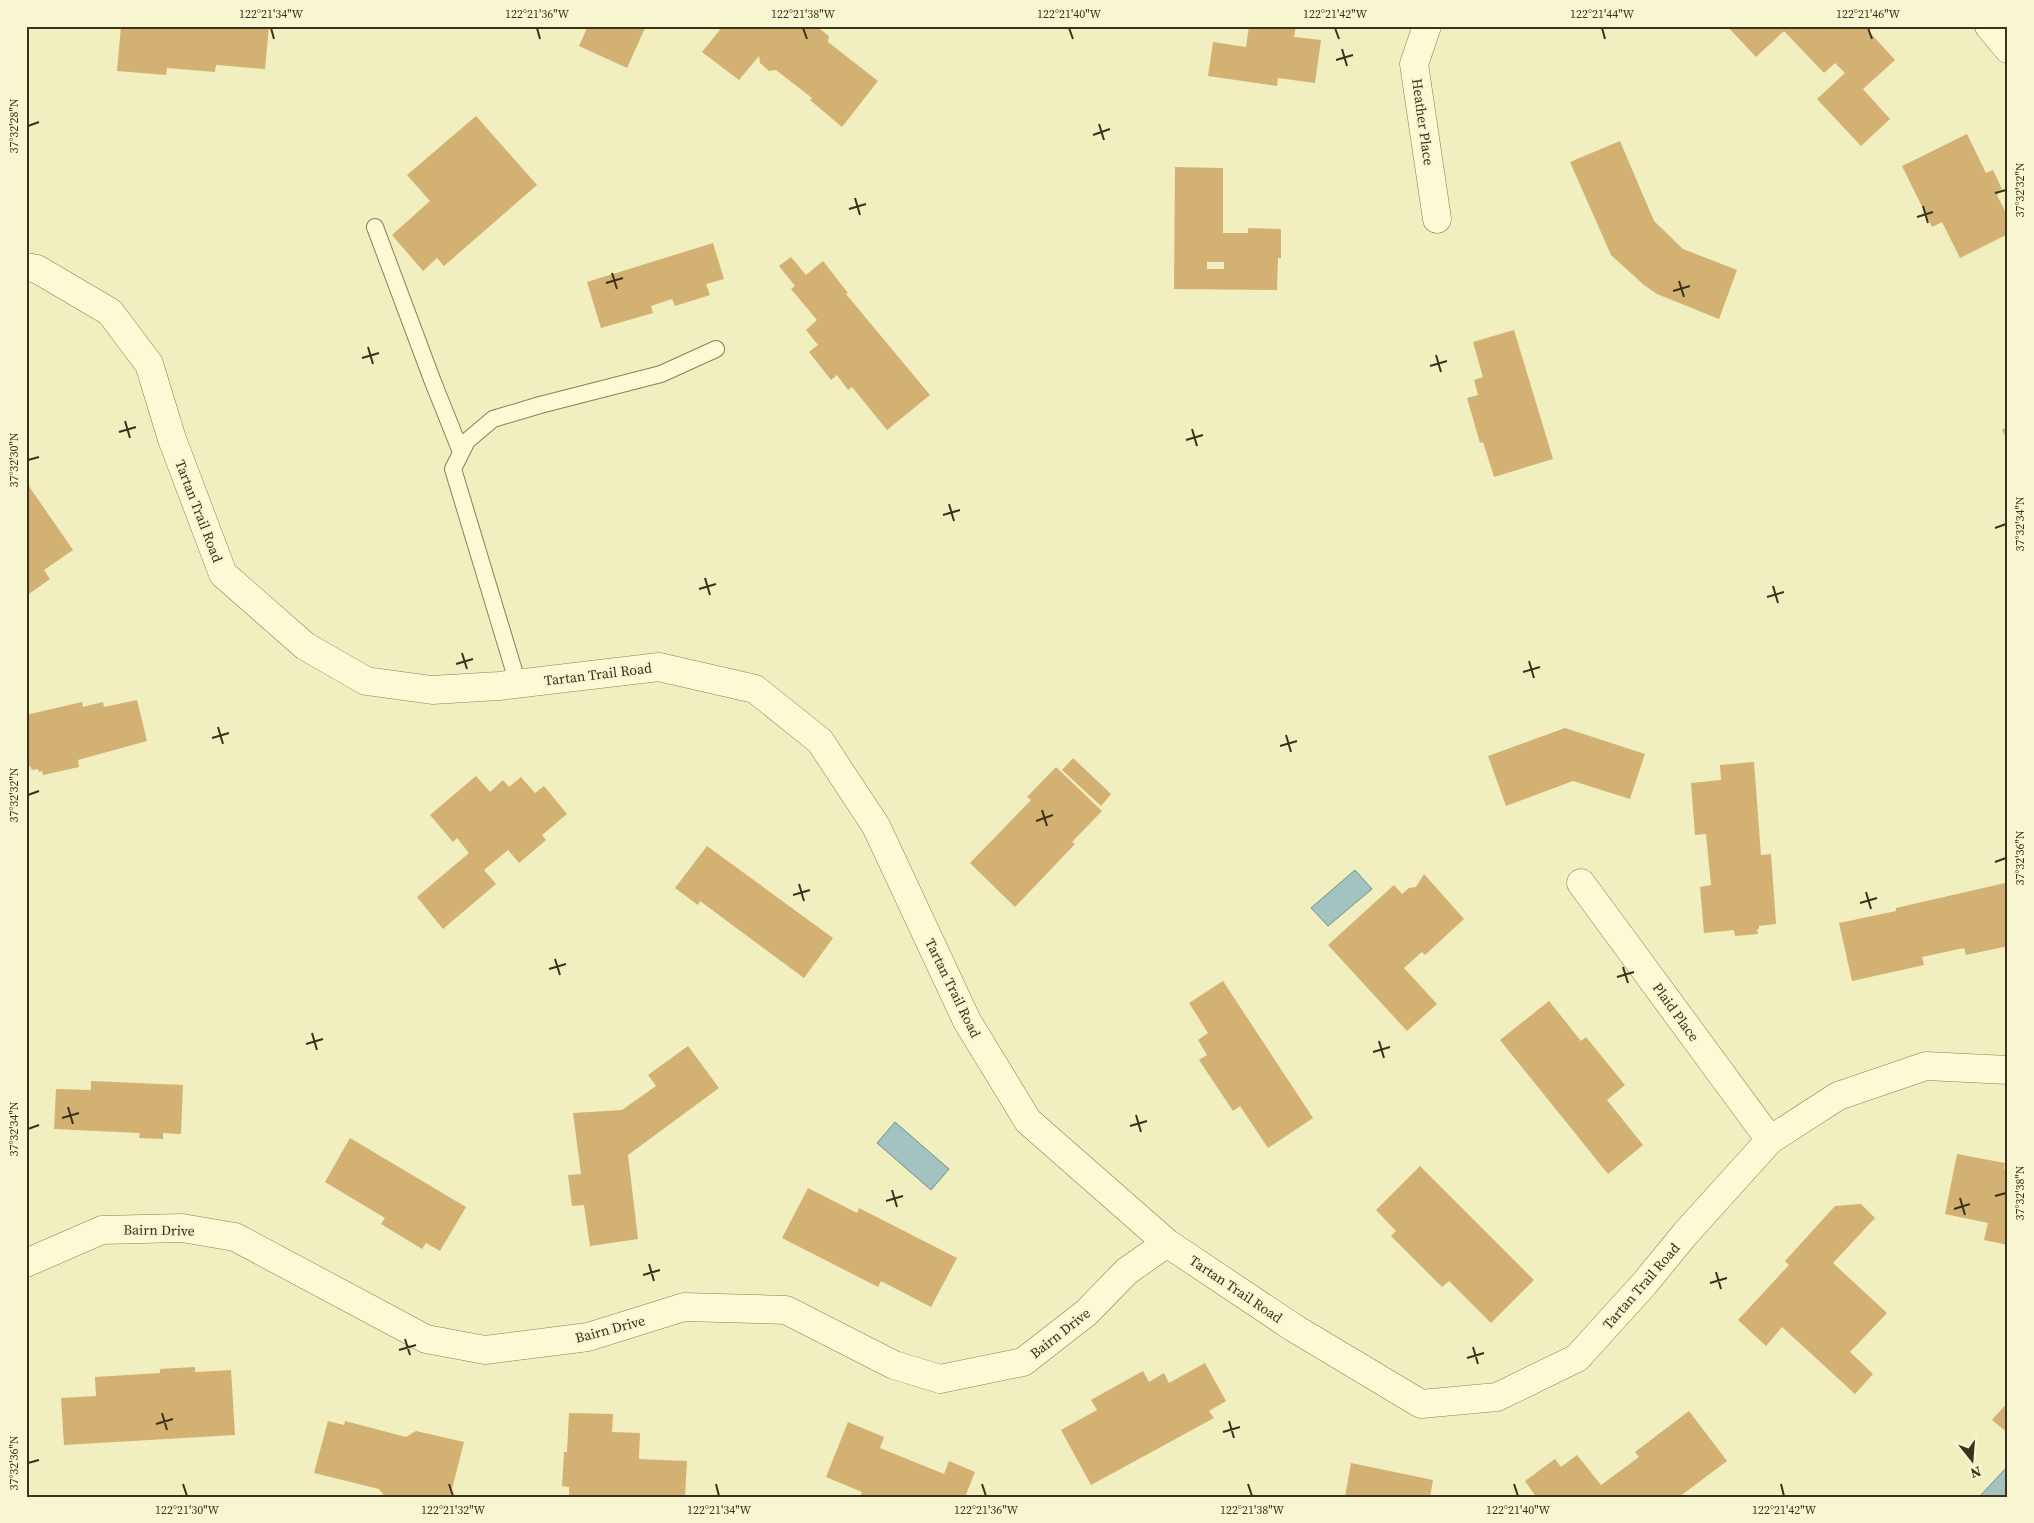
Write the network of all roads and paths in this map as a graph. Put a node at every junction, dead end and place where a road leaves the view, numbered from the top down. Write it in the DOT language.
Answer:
graph roads {
  1 [pos="1427,26"];
  2 [pos="1989,26"];
  3 [pos="2008,49"];
  4 [pos="1437,219"];
  5 [pos="375,227"];
  6 [pos="26,267"];
  7 [pos="716,349"];
  8 [pos="461,452"];
  9 [pos="518,684"];
  10 [pos="1582,883"];
  11 [pos="2008,1070"];
  12 [pos="1770,1140"];
  13 [pos="1167,1243"];
  14 [pos="26,1263"];
  1 -- 4 [label="street, Heather Place"];
  2 -- 3 [label="street"];
  5 -- 8 [label="lane"];
  6 -- 9 [label="street, Tartan Trail Road"];
  7 -- 8 [label="lane"];
  8 -- 9 [label="lane"];
  9 -- 13 [label="street, Tartan Trail Road"];
  10 -- 12 [label="street, Plaid Place"];
  11 -- 12 [label="street, Tartan Trail Road"];
  12 -- 13 [label="street, Tartan Trail Road"];
  13 -- 14 [label="street, Bairn Drive"];
}
